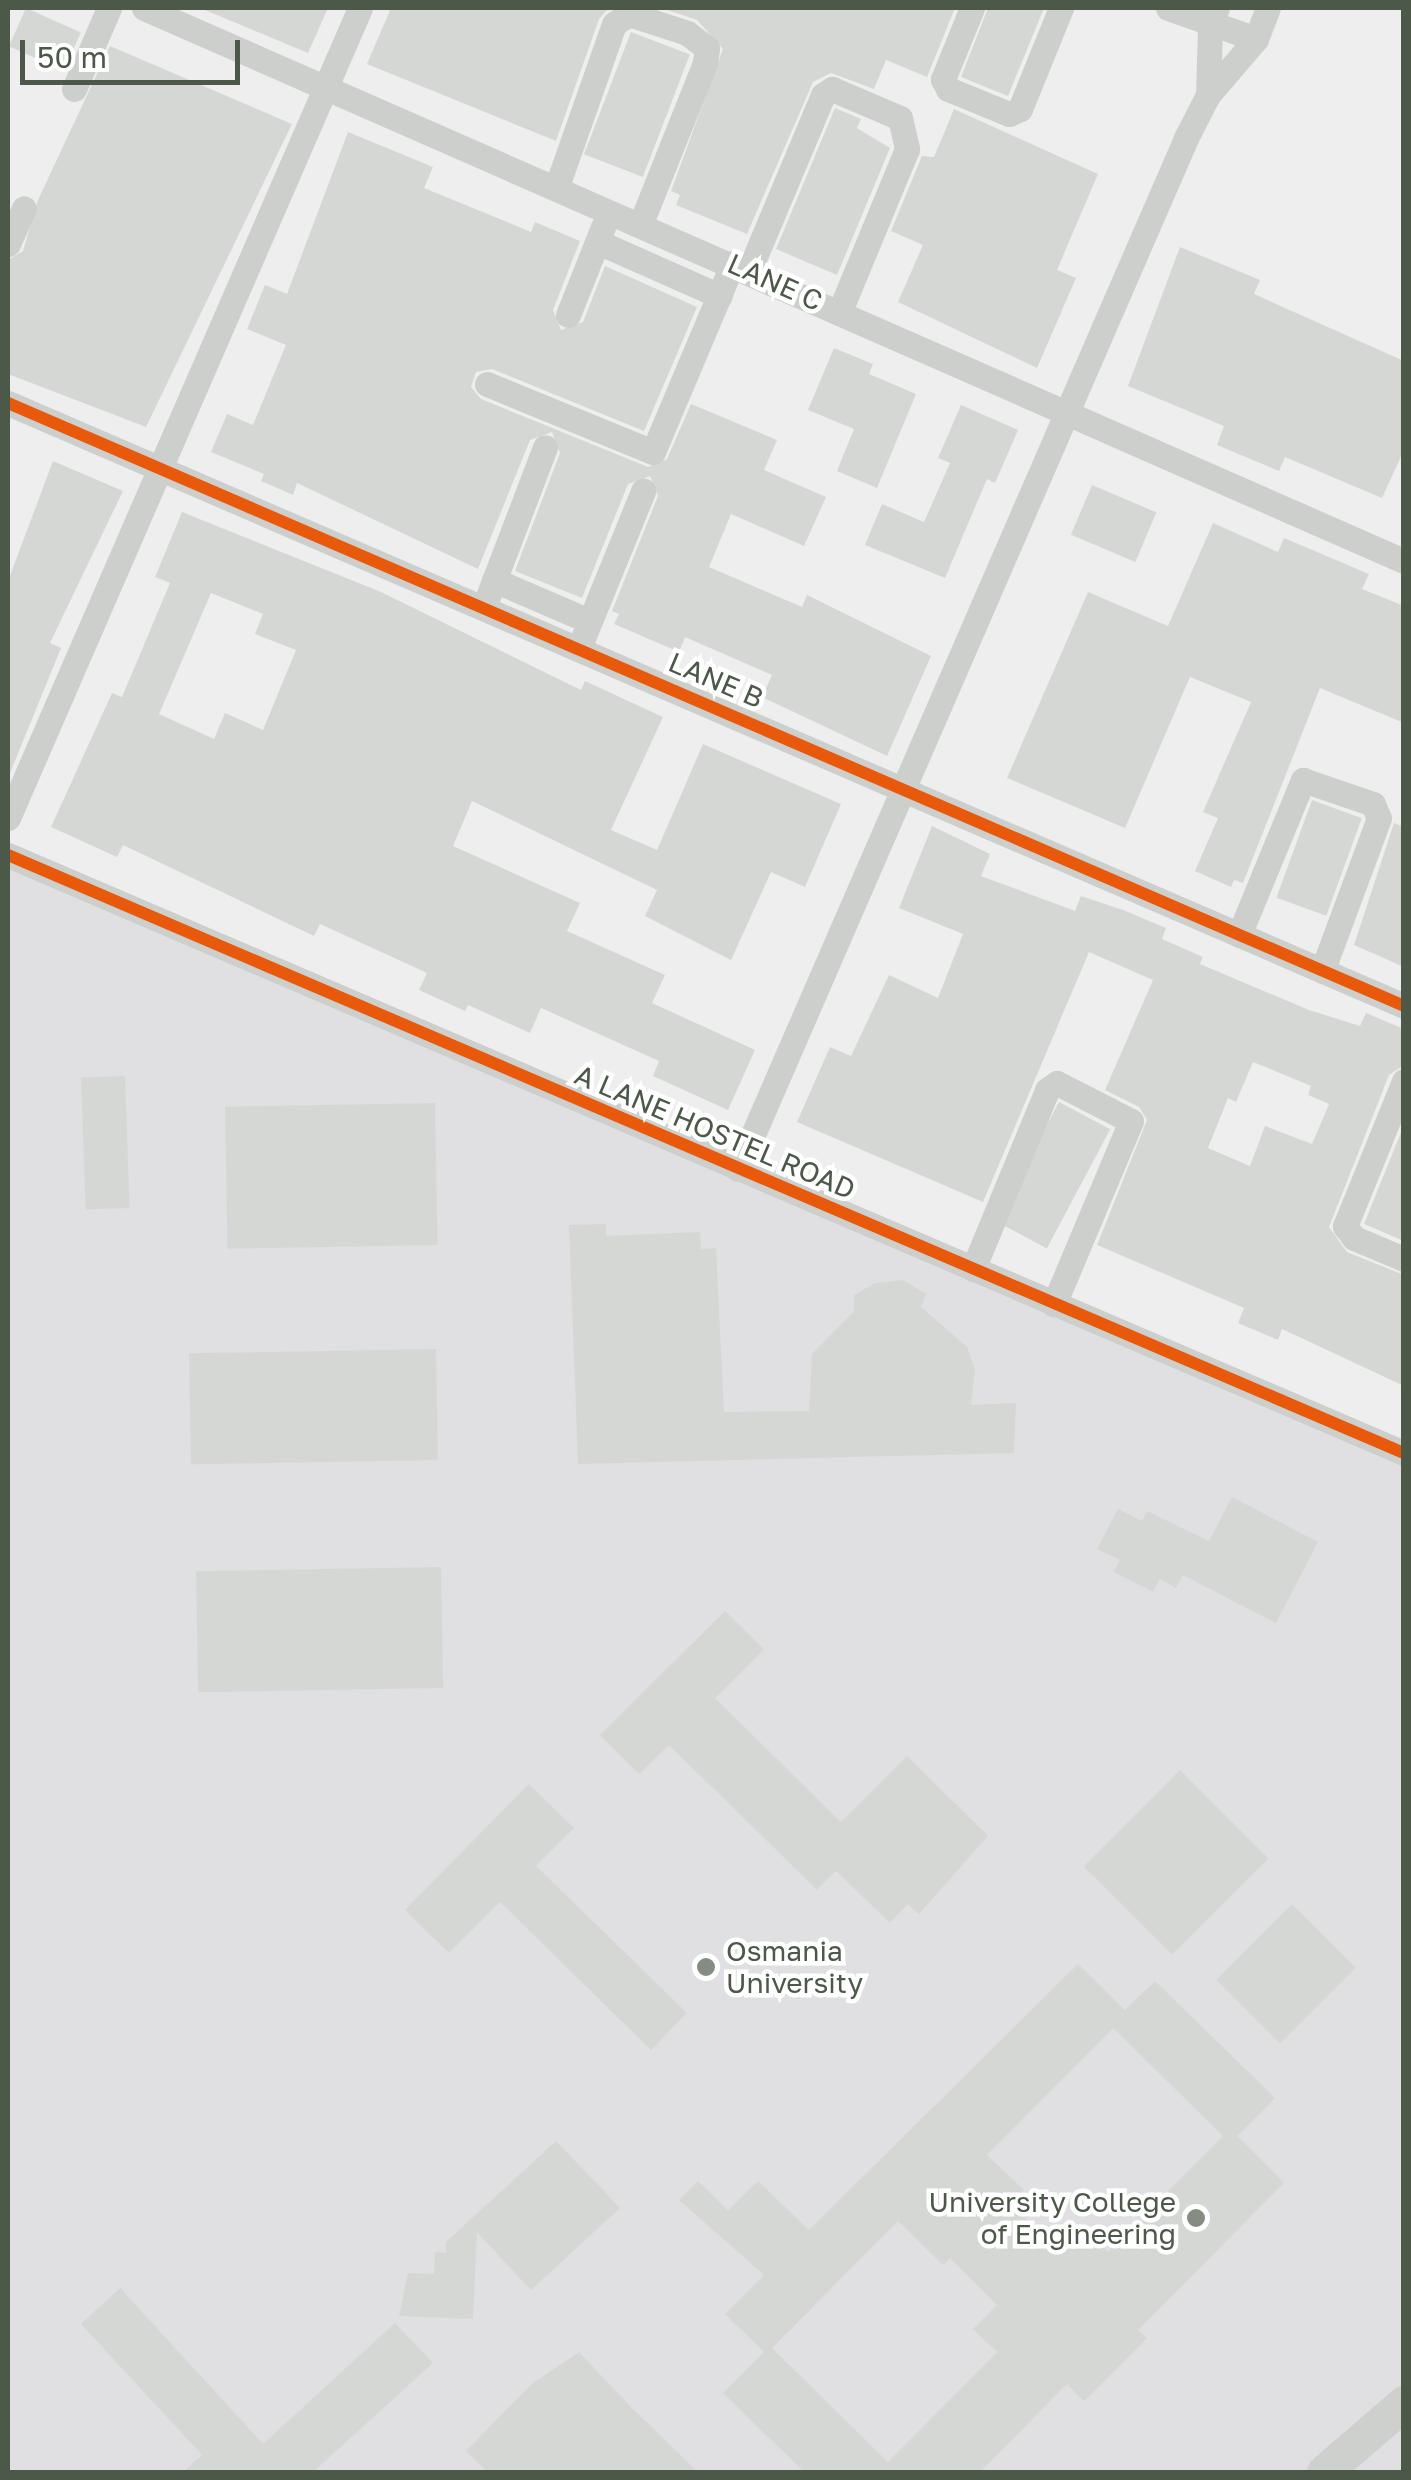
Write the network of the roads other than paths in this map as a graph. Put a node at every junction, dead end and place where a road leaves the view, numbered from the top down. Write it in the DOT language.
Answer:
graph roads {
  1 [pos="109,8"];
  2 [pos="144,8"];
  3 [pos="360,8"];
  4 [pos="972,8"];
  5 [pos="1060,8"];
  6 [pos="1168,8"];
  7 [pos="1268,8"];
  8 [pos="1214,17"];
  9 [pos="1256,39"];
  10 [pos="327,86"];
  11 [pos="74,88"];
  12 [pos="1208,95"];
  13 [pos="557,186"];
  14 [pos="24,208"];
  15 [pos="611,210"];
  16 [pos="641,223"];
  17 [pos="670,236"];
  18 [pos="598,242"];
  19 [pos="8,244"];
  20 [pos="741,267"];
  21 [pos="656,268"];
  22 [pos="720,296"];
  23 [pos="840,311"];
  24 [pos="568,315"];
  25 [pos="486,384"];
  26 [pos="8,403"];
  27 [pos="1068,410"];
  28 [pos="545,447"];
  29 [pos="159,468"];
  30 [pos="643,492"];
  31 [pos="1404,561"];
  32 [pos="494,580"];
  33 [pos="484,607"];
  34 [pos="590,622"];
  35 [pos="579,648"];
  36 [pos="903,787"];
  37 [pos="8,818"];
  38 [pos="8,856"];
  39 [pos="1239,934"];
  40 [pos="1322,970"];
  41 [pos="1404,1006"];
  42 [pos="1404,1081"];
  43 [pos="738,1169"];
  44 [pos="1404,1259"];
  45 [pos="973,1269"];
  46 [pos="1054,1304"];
  47 [pos="1404,1454"];
  48 [pos="1404,2404"];
  49 [pos="1324,2472"];
  1 -- 11 [label="street"];
  2 -- 10 [label="street, LANE C"];
  3 -- 10 [label="street"];
  4 -- 5 [label="street"];
  6 -- 8 [label="street"];
  7 -- 9 [label="street"];
  8 -- 9 [label="street"];
  8 -- 12 [label="street"];
  9 -- 12 [label="street"];
  10 -- 13 [label="street, LANE C"];
  10 -- 29 [label="street"];
  12 -- 27 [label="street"];
  13 -- 15 [label="street, LANE C"];
  13 -- 16 [label="street"];
  14 -- 19 [label="street"];
  15 -- 16 [label="street, LANE C"];
  15 -- 18 [label="street"];
  16 -- 17 [label="street, LANE C"];
  17 -- 20 [label="street, LANE C"];
  17 -- 21 [label="street"];
  18 -- 21 [label="street"];
  18 -- 24 [label="street"];
  20 -- 22 [label="street"];
  20 -- 23 [label="street, LANE C"];
  20 -- 23 [label="street"];
  21 -- 22 [label="street"];
  22 -- 25 [label="street"];
  23 -- 27 [label="street, LANE C"];
  26 -- 29 [label="street, LANE B"];
  27 -- 31 [label="street, LANE C"];
  27 -- 36 [label="street"];
  28 -- 32 [label="street"];
  29 -- 33 [label="street, LANE B"];
  29 -- 37 [label="street"];
  30 -- 34 [label="street"];
  32 -- 33 [label="street"];
  32 -- 34 [label="street"];
  33 -- 35 [label="street, LANE B"];
  34 -- 35 [label="street"];
  35 -- 36 [label="street, LANE B"];
  36 -- 39 [label="street, LANE B"];
  36 -- 43 [label="street"];
  38 -- 43 [label="street, A LANE HOSTEL ROAD"];
  39 -- 40 [label="street, LANE B"];
  39 -- 40 [label="street"];
  40 -- 41 [label="street, LANE B"];
  42 -- 44 [label="street"];
  43 -- 45 [label="street, A LANE HOSTEL ROAD"];
  45 -- 46 [label="street, A LANE HOSTEL ROAD"];
  45 -- 46 [label="street"];
  46 -- 47 [label="street, A LANE HOSTEL ROAD"];
  48 -- 49 [label="main road"];
}
